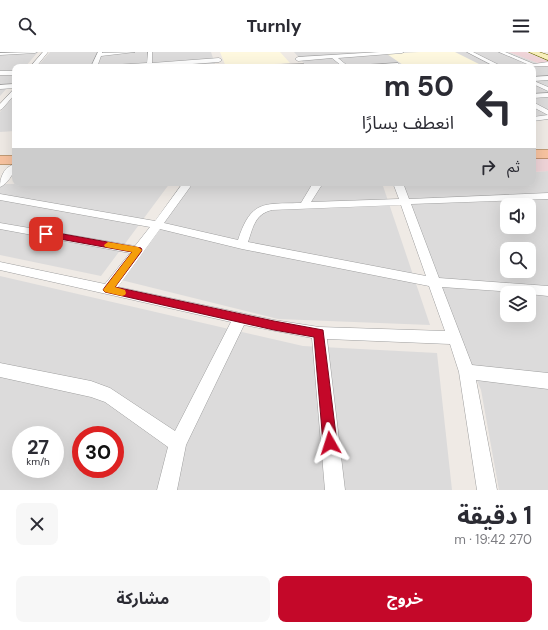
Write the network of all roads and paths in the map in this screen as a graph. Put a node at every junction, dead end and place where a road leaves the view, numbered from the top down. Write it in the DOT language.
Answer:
graph roads {
  1 [pos="35,52"];
  2 [pos="46,52"];
  3 [pos="133,52"];
  4 [pos="150,52"];
  5 [pos="216,52"];
  6 [pos="402,52"];
  7 [pos="469,52"];
  8 [pos="501,52"];
  9 [pos="534,52"];
  10 [pos="544,52"];
  11 [pos="10,53"];
  12 [pos="99,53"];
  13 [pos="376,53"];
  14 [pos="0,54"];
  15 [pos="548,54"];
  16 [pos="507,55"];
  17 [pos="334,57"];
  18 [pos="479,57"];
  19 [pos="548,58"];
  20 [pos="0,59"];
  21 [pos="219,60"];
  22 [pos="36,64"];
  23 [pos="95,64"];
  24 [pos="149,64"];
  25 [pos="197,64"];
  26 [pos="221,64"];
  27 [pos="301,64"];
  28 [pos="342,64"];
  29 [pos="395,64"];
  30 [pos="494,64"];
  31 [pos="528,64"];
  32 [pos="548,64"];
  33 [pos="536,66"];
  34 [pos="0,73"];
  35 [pos="12,73"];
  36 [pos="548,78"];
  37 [pos="536,80"];
  38 [pos="536,83"];
  39 [pos="12,86"];
  40 [pos="0,87"];
  41 [pos="548,89"];
  42 [pos="12,94"];
  43 [pos="548,95"];
  44 [pos="536,96"];
  45 [pos="536,106"];
  46 [pos="0,108"];
  47 [pos="548,113"];
  48 [pos="548,117"];
  49 [pos="536,119"];
  50 [pos="548,145"];
  51 [pos="536,146"];
  52 [pos="536,154"];
  53 [pos="548,154"];
  54 [pos="0,160"];
  55 [pos="11,166"];
  56 [pos="0,184"];
  57 [pos="186,186"];
  58 [pos="316,186"];
  59 [pos="399,186"];
  60 [pos="548,196"];
  61 [pos="0,197"];
  62 [pos="405,200"];
  63 [pos="305,205"];
  64 [pos="157,225"];
  65 [pos="0,226"];
  66 [pos="242,246"];
  67 [pos="138,250"];
  68 [pos="0,266"];
  69 [pos="434,282"];
  70 [pos="108,290"];
  71 [pos="548,291"];
  72 [pos="240,318"];
  73 [pos="319,333"];
  74 [pos="455,338"];
  75 [pos="0,370"];
  76 [pos="468,372"];
  77 [pos="548,381"];
  78 [pos="178,443"];
  79 [pos="167,490"];
  80 [pos="335,490"];
  81 [pos="488,490"];
  1 -- 11 [label="street"];
  2 -- 22 [label="street"];
  3 -- 12 [label="street"];
  4 -- 24 [label="street"];
  5 -- 21 [label="street"];
  6 -- 13 [label="street"];
  7 -- 18 [label="street"];
  8 -- 16 [label="street"];
  9 -- 19 [label="main road"];
  10 -- 15 [label="main road"];
  11 -- 14 [label="street"];
  11 -- 20 [label="street"];
  12 -- 23 [label="street"];
  13 -- 17 [label="street"];
  13 -- 29 [label="street"];
  16 -- 18 [label="street"];
  16 -- 31 [label="street"];
  17 -- 27 [label="street"];
  17 -- 28 [label="street"];
  18 -- 30 [label="street"];
  21 -- 25 [label="street"];
  21 -- 26 [label="street"];
  32 -- 33 [label="street"];
  34 -- 35 [label="street"];
  36 -- 37 [label="street"];
  38 -- 41 [label="street"];
  39 -- 40 [label="street"];
  42 -- 46 [label="street"];
  43 -- 44 [label="street"];
  45 -- 47 [label="street"];
  48 -- 49 [label="street"];
  50 -- 51 [label="main road"];
  52 -- 53 [label="main road"];
  54 -- 55 [label="main road"];
  55 -- 56 [label="street"];
  57 -- 64 [label="street"];
  58 -- 63 [label="street"];
  59 -- 62 [label="street"];
  60 -- 62 [label="street"];
  61 -- 64 [label="street"];
  62 -- 63 [label="street"];
  62 -- 69 [label="street"];
  63 -- 66 [label="street"];
  64 -- 66 [label="street"];
  64 -- 67 [label="street"];
  65 -- 67 [label="street"];
  66 -- 69 [label="street"];
  67 -- 70 [label="street"];
  68 -- 70 [label="street"];
  69 -- 71 [label="street"];
  69 -- 74 [label="street"];
  70 -- 72 [label="street"];
  72 -- 73 [label="street"];
  72 -- 78 [label="street"];
  73 -- 74 [label="street"];
  73 -- 80 [label="street"];
  74 -- 76 [label="street"];
  75 -- 78 [label="street"];
  76 -- 77 [label="street"];
  76 -- 81 [label="street"];
  78 -- 79 [label="street"];
}
